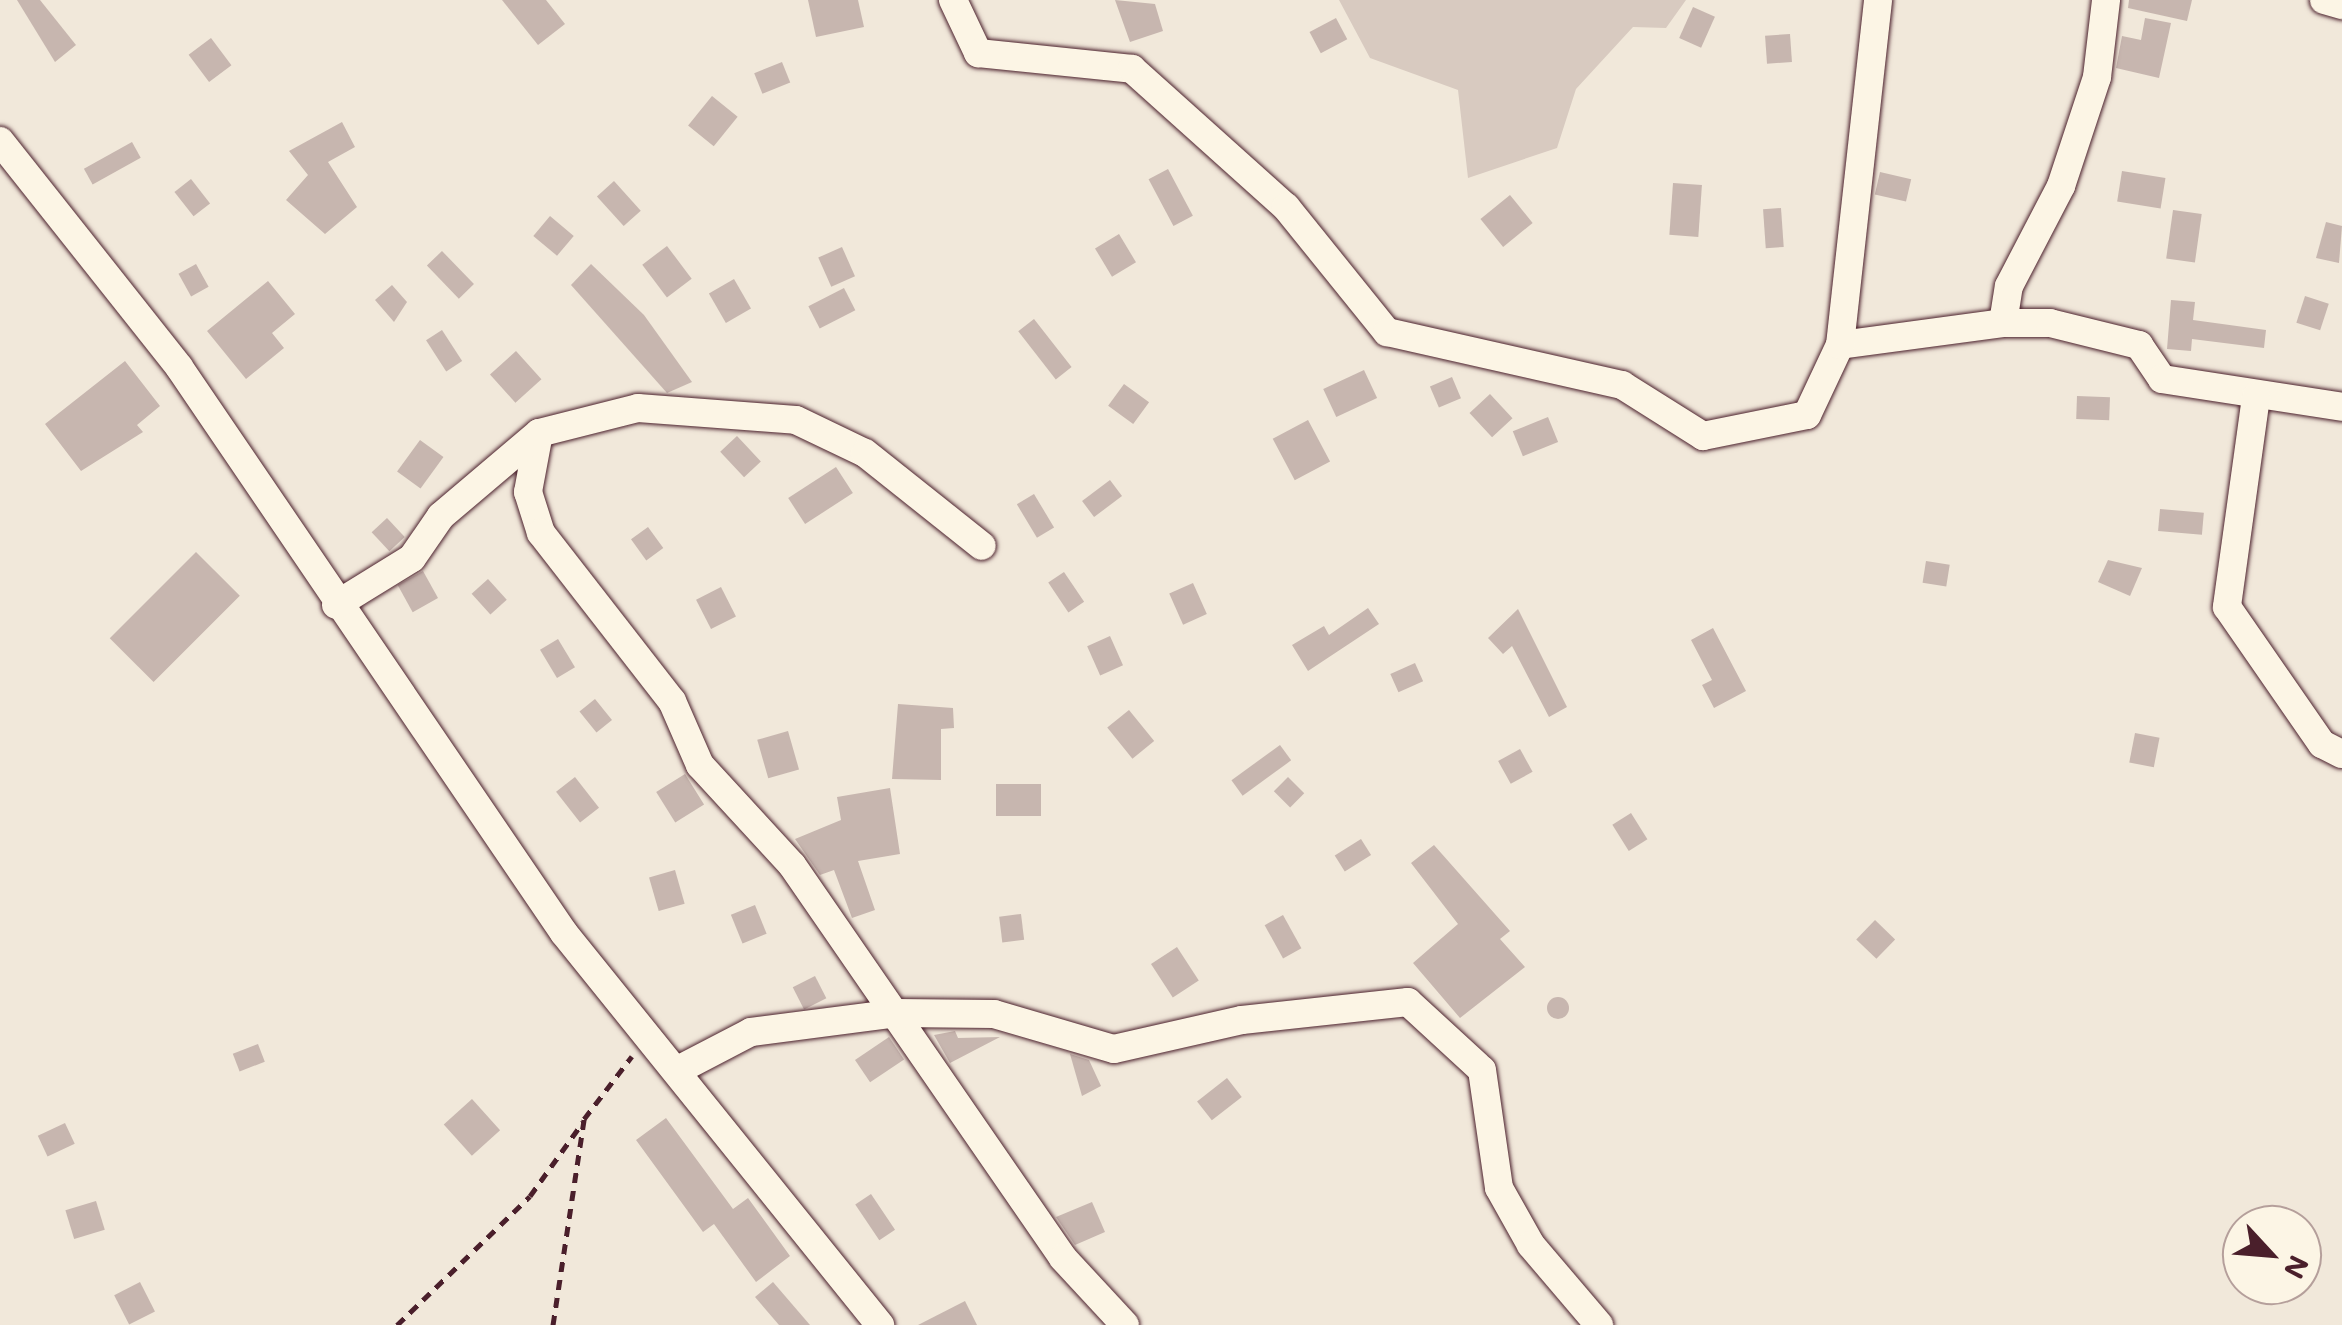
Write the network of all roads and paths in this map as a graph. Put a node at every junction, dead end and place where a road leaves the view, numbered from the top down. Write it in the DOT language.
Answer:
graph roads {
  1 [pos="953,0"];
  2 [pos="1878,0"];
  3 [pos="2106,0"];
  4 [pos="2324,0"];
  5 [pos="2342,4"];
  6 [pos="0,140"];
  7 [pos="2003,323"];
  8 [pos="1840,345"];
  9 [pos="2256,396"];
  10 [pos="2342,406"];
  11 [pos="539,433"];
  12 [pos="982,546"];
  13 [pos="336,605"];
  14 [pos="2342,754"];
  15 [pos="897,1013"];
  16 [pos="644,1036"];
  17 [pos="678,1070"];
  18 [pos="584,1119"];
  19 [pos="397,1325"];
  20 [pos="553,1325"];
  21 [pos="880,1325"];
  22 [pos="1124,1325"];
  23 [pos="1599,1325"];
  1 -- 8 [label="street"];
  2 -- 8 [label="street"];
  3 -- 7 [label="street"];
  4 -- 5 [label="street"];
  6 -- 13 [label="street"];
  7 -- 8 [label="street"];
  7 -- 9 [label="street"];
  9 -- 10 [label="street"];
  9 -- 14 [label="street"];
  11 -- 12 [label="street"];
  11 -- 13 [label="street"];
  11 -- 15 [label="street"];
  13 -- 16 [label="street"];
  15 -- 17 [label="street"];
  15 -- 22 [label="street"];
  15 -- 23 [label="street"];
  16 -- 17 [label="street"];
  16 -- 18 [label="path"];
  17 -- 21 [label="street"];
  18 -- 19 [label="path"];
  18 -- 20 [label="path"];
}
